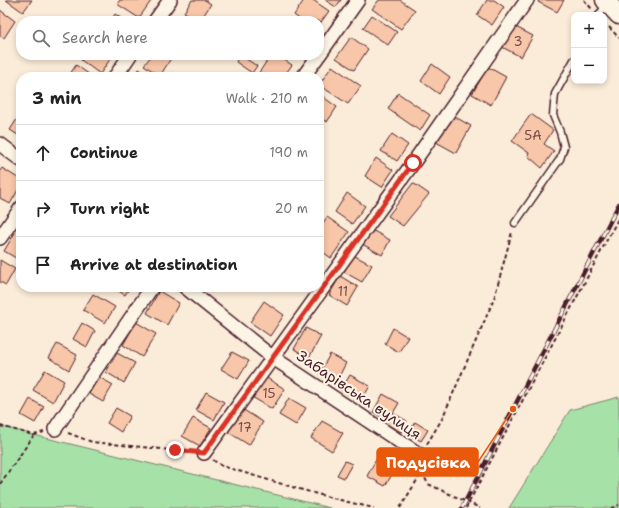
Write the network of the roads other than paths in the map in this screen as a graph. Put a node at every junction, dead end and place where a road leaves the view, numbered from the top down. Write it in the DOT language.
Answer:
graph roads {
  1 [pos="170,0"];
  2 [pos="358,0"];
  3 [pos="527,0"];
  4 [pos="159,16"];
  5 [pos="324,48"];
  6 [pos="127,60"];
  7 [pos="315,60"];
  8 [pos="571,65"];
  9 [pos="118,72"];
  10 [pos="307,72"];
  11 [pos="0,144"];
  12 [pos="16,156"];
  13 [pos="16,215"];
  14 [pos="515,223"];
  15 [pos="0,238"];
  16 [pos="324,285"];
  17 [pos="149,292"];
  18 [pos="191,292"];
  19 [pos="319,292"];
  20 [pos="272,357"];
  21 [pos="55,429"];
  22 [pos="204,453"];
  23 [pos="420,455"];
  1 -- 4 [label="street"];
  2 -- 5 [label="street"];
  3 -- 16 [label="street"];
  6 -- 9 [label="street"];
  7 -- 10 [label="street"];
  8 -- 14 [label="lane"];
  11 -- 12 [label="street"];
  13 -- 15 [label="street"];
  17 -- 21 [label="street"];
  18 -- 20 [label="street, Забарівська вулиця"];
  19 -- 20 [label="street"];
  20 -- 22 [label="street"];
  20 -- 23 [label="street, Забарівська вулиця"];
}
